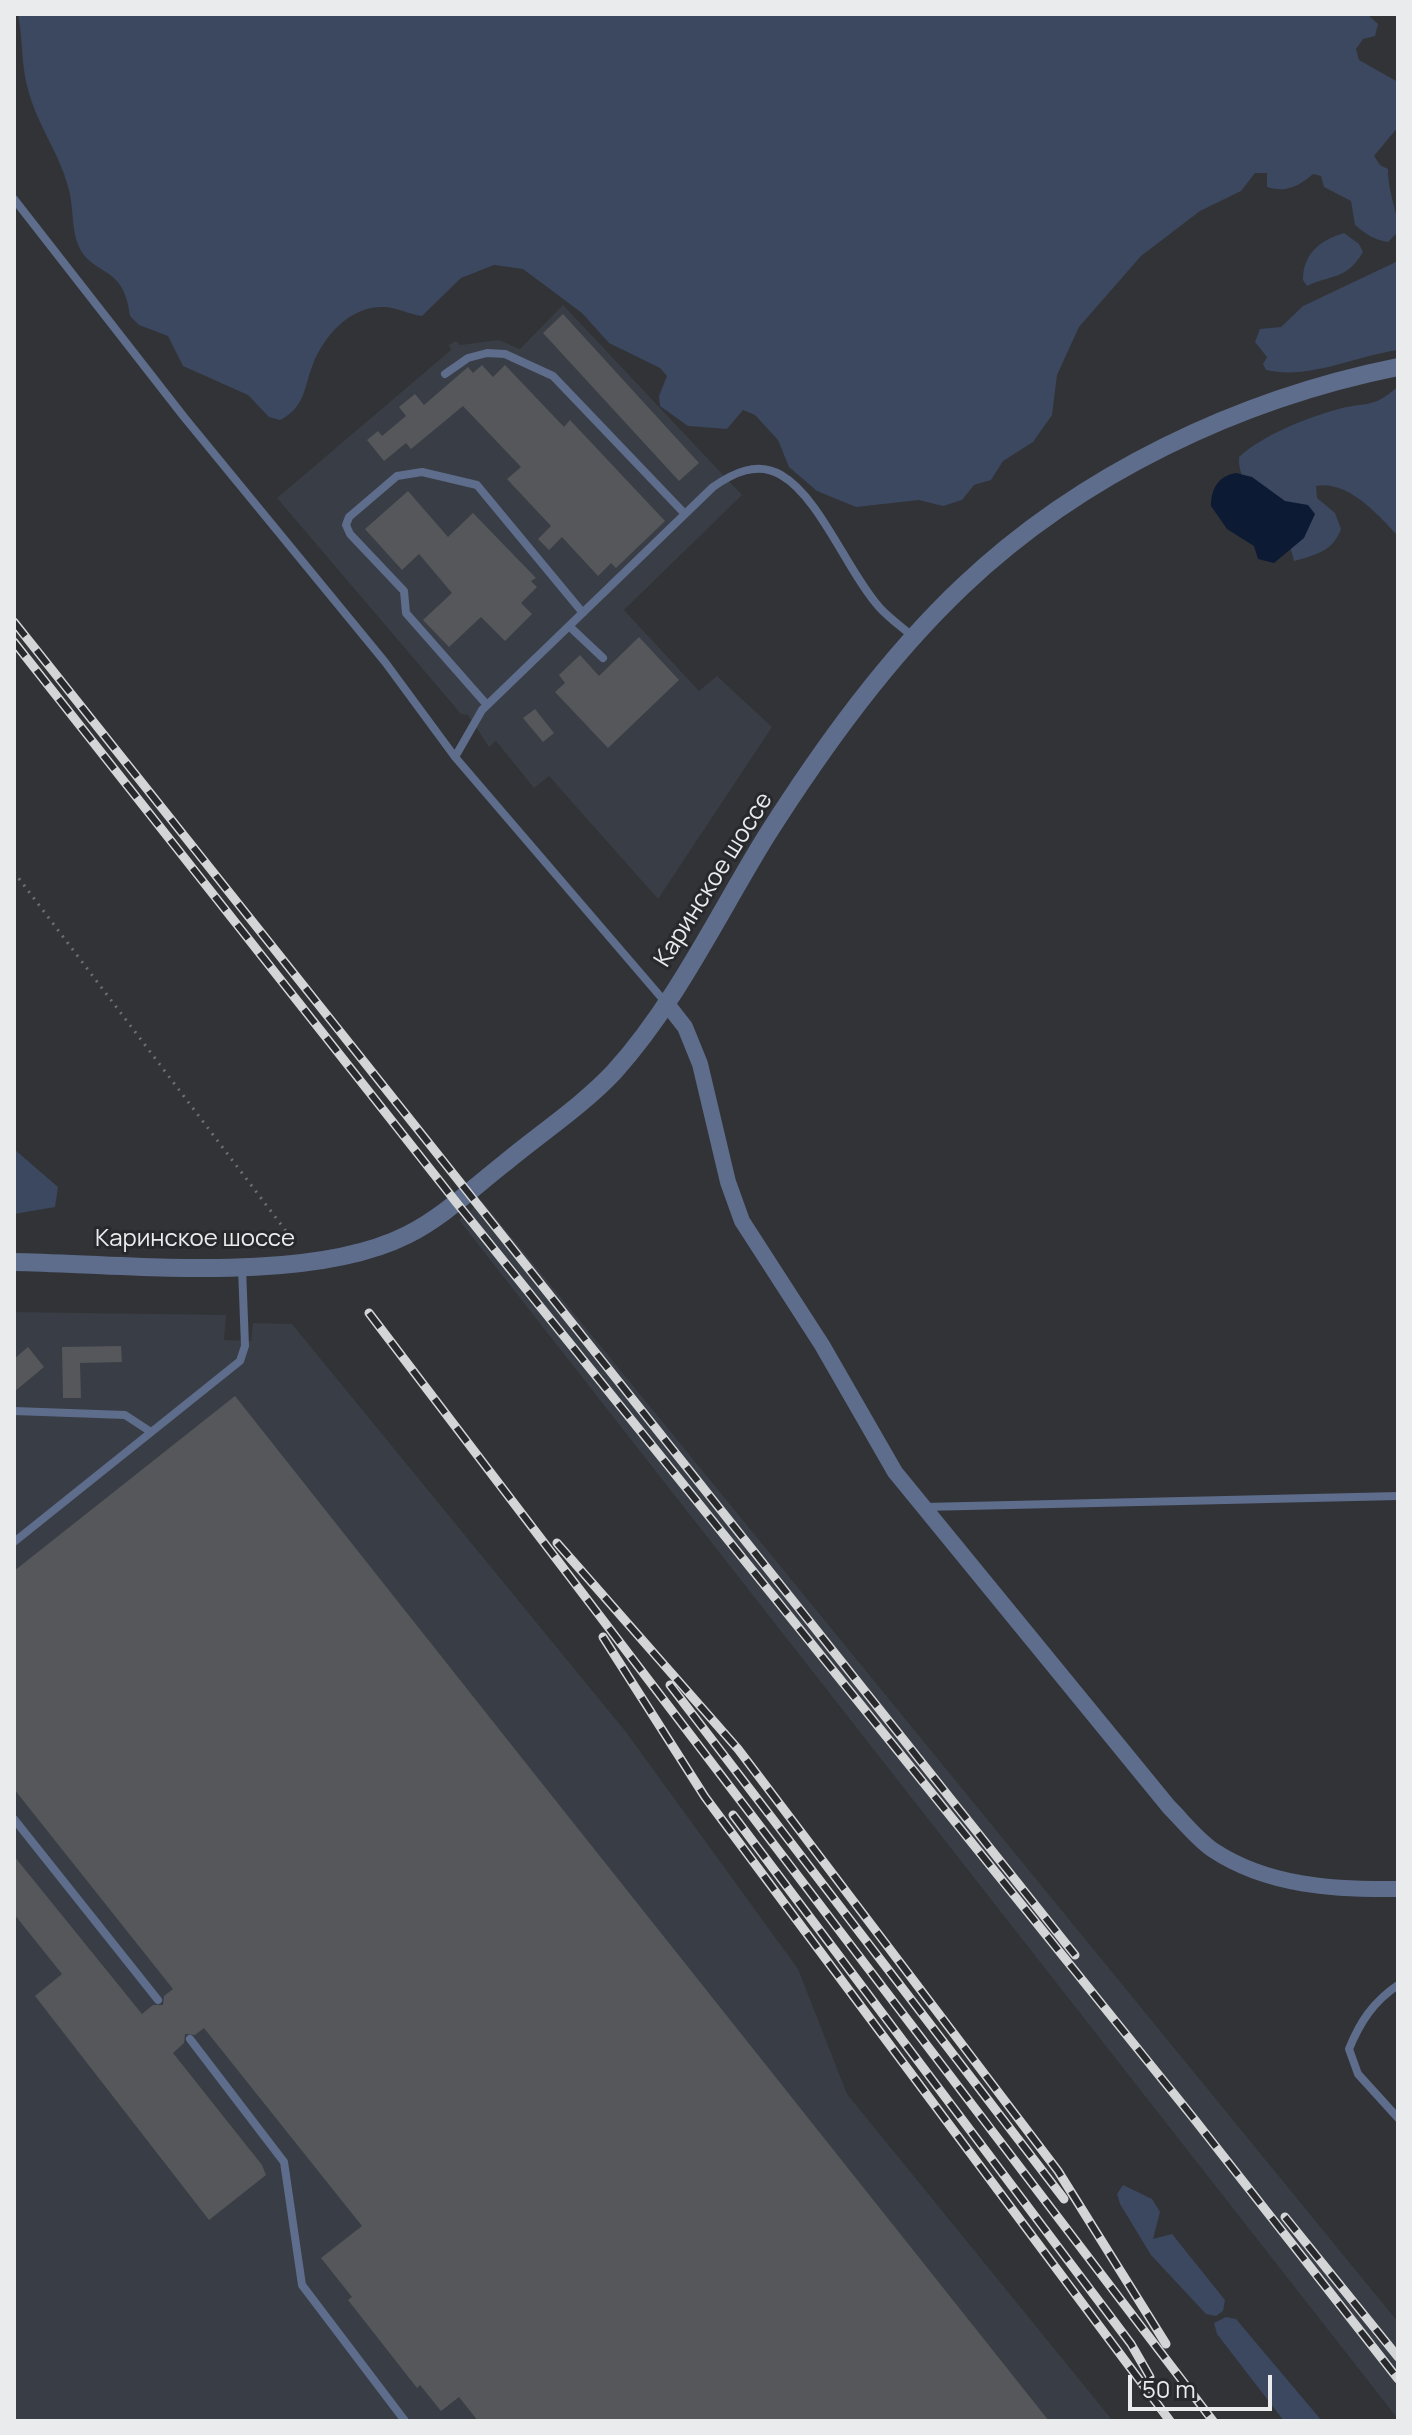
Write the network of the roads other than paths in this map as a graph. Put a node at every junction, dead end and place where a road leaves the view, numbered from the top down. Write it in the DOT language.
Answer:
graph roads {
  1 [pos="14,199"];
  2 [pos="1398,367"];
  3 [pos="445,374"];
  4 [pos="685,514"];
  5 [pos="583,613"];
  6 [pos="569,626"];
  7 [pos="913,637"];
  8 [pos="603,658"];
  9 [pos="487,705"];
  10 [pos="455,757"];
  11 [pos="667,1004"];
  12 [pos="14,1262"];
  13 [pos="242,1266"];
  14 [pos="14,1411"];
  15 [pos="151,1432"];
  16 [pos="1398,1496"];
  17 [pos="924,1507"];
  18 [pos="14,1542"];
  19 [pos="14,1819"];
  20 [pos="1398,1889"];
  21 [pos="1398,1985"];
  22 [pos="158,2000"];
  23 [pos="190,2039"];
  24 [pos="1398,2118"];
  25 [pos="405,2421"];
  1 -- 10 [label="lane"];
  2 -- 7 [label="street, Каринское шоссе"];
  3 -- 4 [label="lane"];
  4 -- 5 [label="lane"];
  4 -- 7 [label="lane"];
  5 -- 6 [label="lane"];
  5 -- 9 [label="lane"];
  6 -- 8 [label="lane"];
  6 -- 9 [label="lane"];
  7 -- 11 [label="street, Каринское шоссе"];
  9 -- 10 [label="lane"];
  10 -- 11 [label="lane"];
  11 -- 13 [label="street, Каринское шоссе"];
  11 -- 17 [label="street"];
  12 -- 13 [label="street, Каринское шоссе"];
  13 -- 15 [label="lane"];
  14 -- 15 [label="lane"];
  15 -- 18 [label="lane"];
  16 -- 17 [label="lane"];
  17 -- 20 [label="street"];
  19 -- 22 [label="lane"];
  21 -- 24 [label="lane"];
  23 -- 25 [label="lane"];
}
